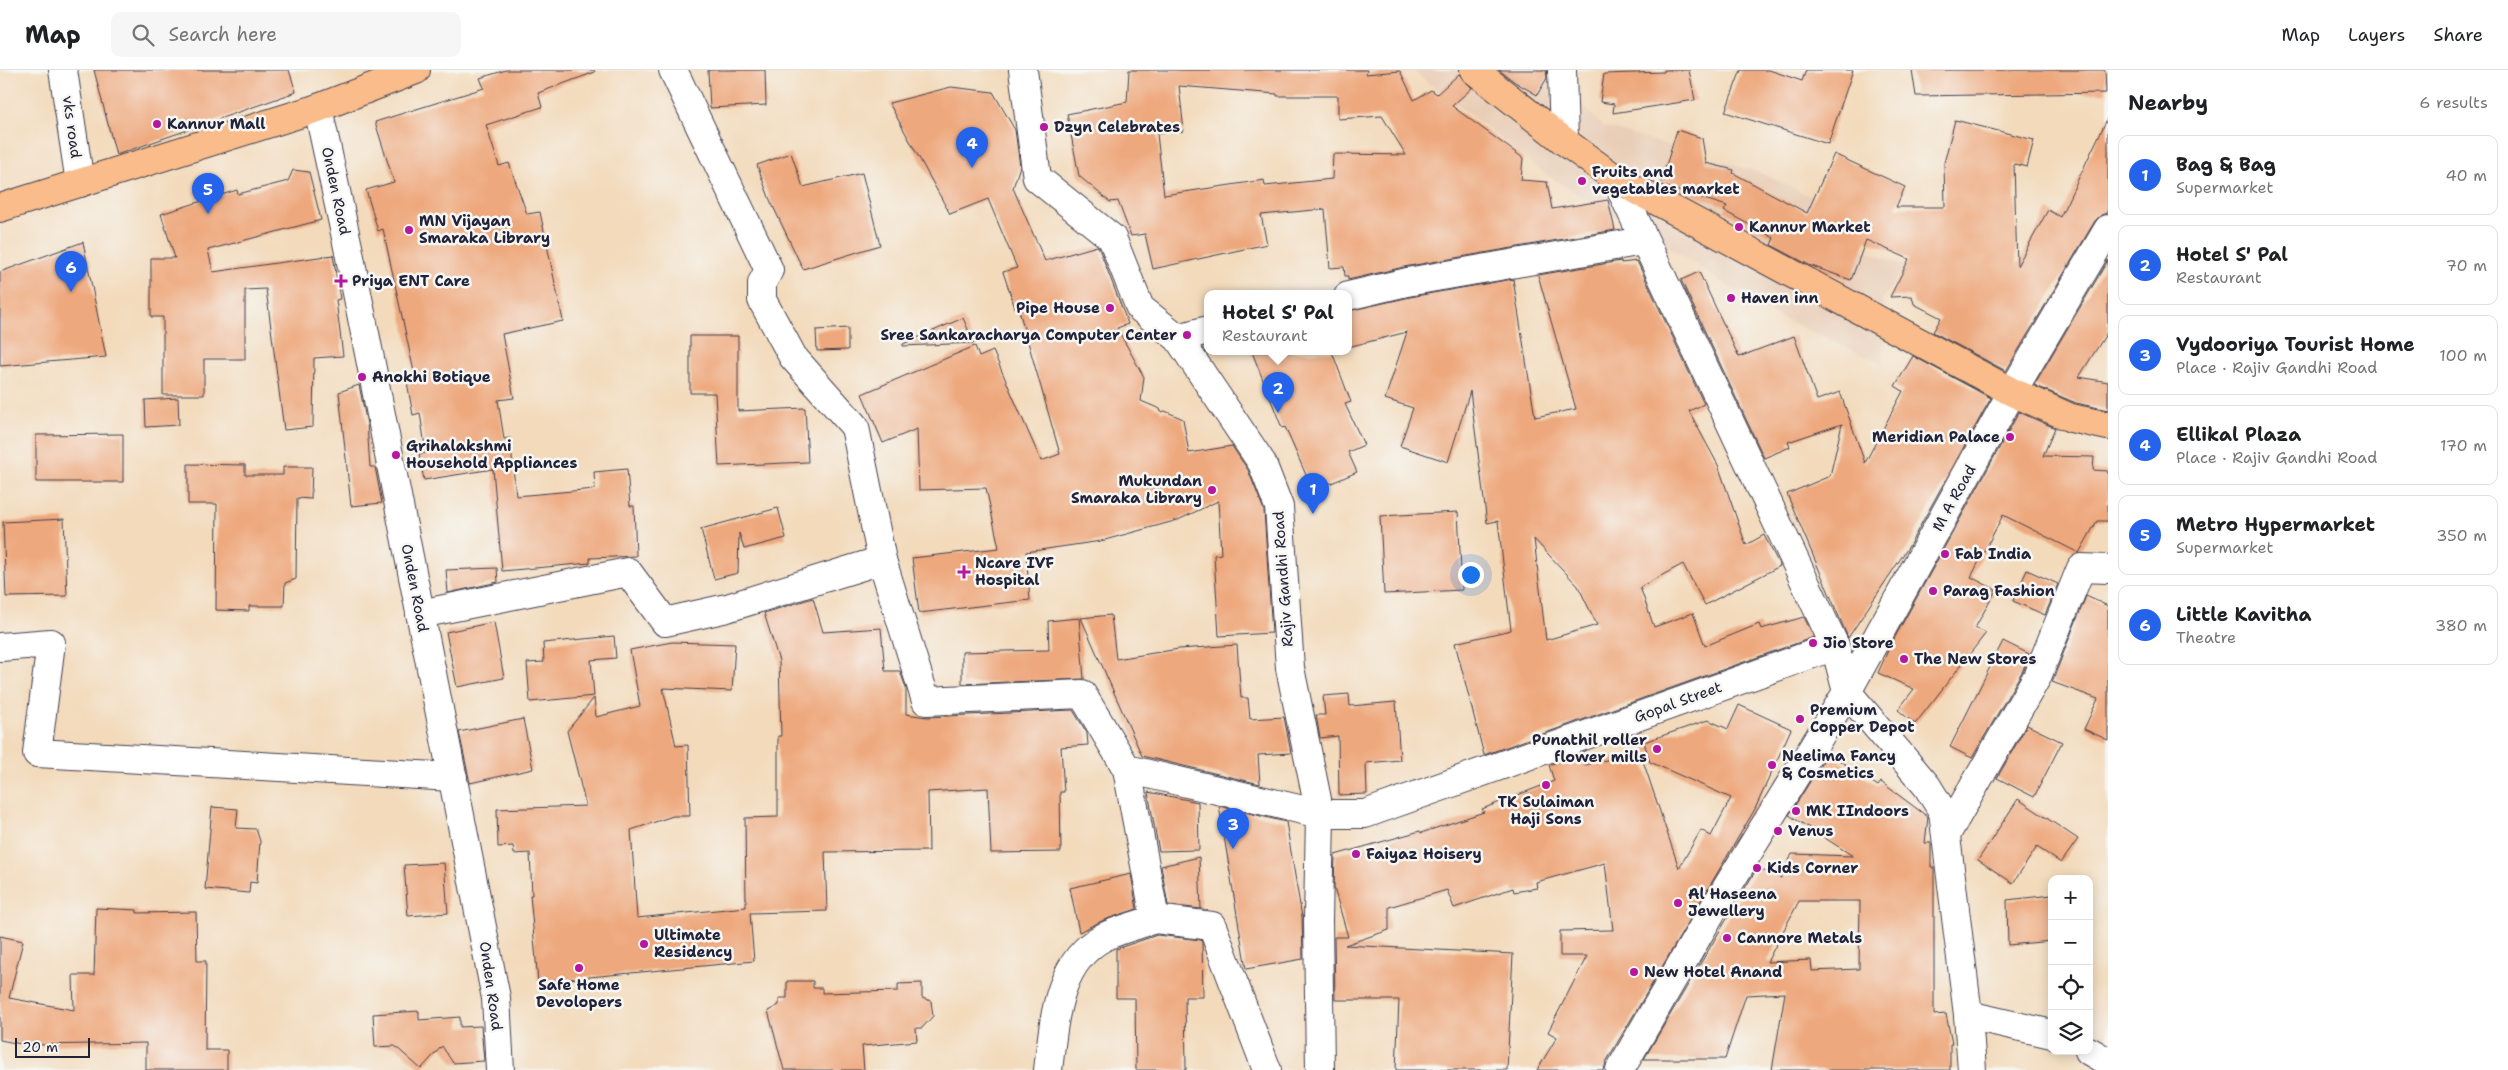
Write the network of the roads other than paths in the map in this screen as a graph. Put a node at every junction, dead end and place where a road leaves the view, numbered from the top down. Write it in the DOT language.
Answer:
graph roads {
  1 [pos="63,70"];
  2 [pos="416,70"];
  3 [pos="673,70"];
  4 [pos="1024,70"];
  5 [pos="1474,70"];
  6 [pos="1562,70"];
  7 [pos="318,108"];
  8 [pos="1564,141"];
  9 [pos="1616,179"];
  10 [pos="80,183"];
  11 [pos="0,208"];
  12 [pos="2108,229"];
  13 [pos="1643,241"];
  14 [pos="1352,295"];
  15 [pos="1204,331"];
  16 [pos="1178,338"];
  17 [pos="2012,392"];
  18 [pos="2108,426"];
  19 [pos="882,560"];
  20 [pos="2108,569"];
  21 [pos="420,614"];
  22 [pos="1835,646"];
  23 [pos="0,647"];
  24 [pos="1847,692"];
  25 [pos="1127,769"];
  26 [pos="452,777"];
  27 [pos="1320,814"];
  28 [pos="1947,833"];
  29 [pos="1155,919"];
  30 [pos="1968,1015"];
  31 [pos="2048,1033"];
  32 [pos="2093,1054"];
  33 [pos="2108,1062"];
  34 [pos="500,1070"];
  35 [pos="1048,1070"];
  36 [pos="1267,1070"];
  37 [pos="1320,1070"];
  38 [pos="1620,1070"];
  39 [pos="1972,1070"];
  1 -- 10 [label="street, vks road"];
  2 -- 7 [label="main road"];
  3 -- 19 [label="street"];
  4 -- 16 [label="street, Rajiv Gandhi Road"];
  5 -- 8 [label="main road"];
  6 -- 8 [label="street"];
  7 -- 10 [label="main road"];
  7 -- 21 [label="street, Onden Road"];
  8 -- 9 [label="main road"];
  9 -- 13 [label="street"];
  9 -- 17 [label="main road"];
  10 -- 11 [label="main road"];
  12 -- 17 [label="street, M A Road"];
  13 -- 14 [label="street"];
  13 -- 22 [label="street"];
  15 -- 16 [label="street"];
  16 -- 27 [label="street, Rajiv Gandhi Road"];
  17 -- 18 [label="main road"];
  17 -- 24 [label="street, M A Road"];
  19 -- 21 [label="street"];
  19 -- 25 [label="street"];
  20 -- 28 [label="street"];
  21 -- 26 [label="street, Onden Road"];
  22 -- 24 [label="street"];
  22 -- 27 [label="street, Gopal Street"];
  23 -- 26 [label="street"];
  24 -- 28 [label="street"];
  24 -- 38 [label="street, M A Road"];
  25 -- 27 [label="street, Gopal Street"];
  25 -- 29 [label="street"];
  26 -- 34 [label="street, Onden Road"];
  27 -- 37 [label="street, Rajiv Gandhi Road"];
  28 -- 30 [label="street"];
  29 -- 35 [label="street"];
  29 -- 36 [label="street"];
  30 -- 31 [label="street"];
  30 -- 39 [label="street"];
  32 -- 33 [label="street"];
}
